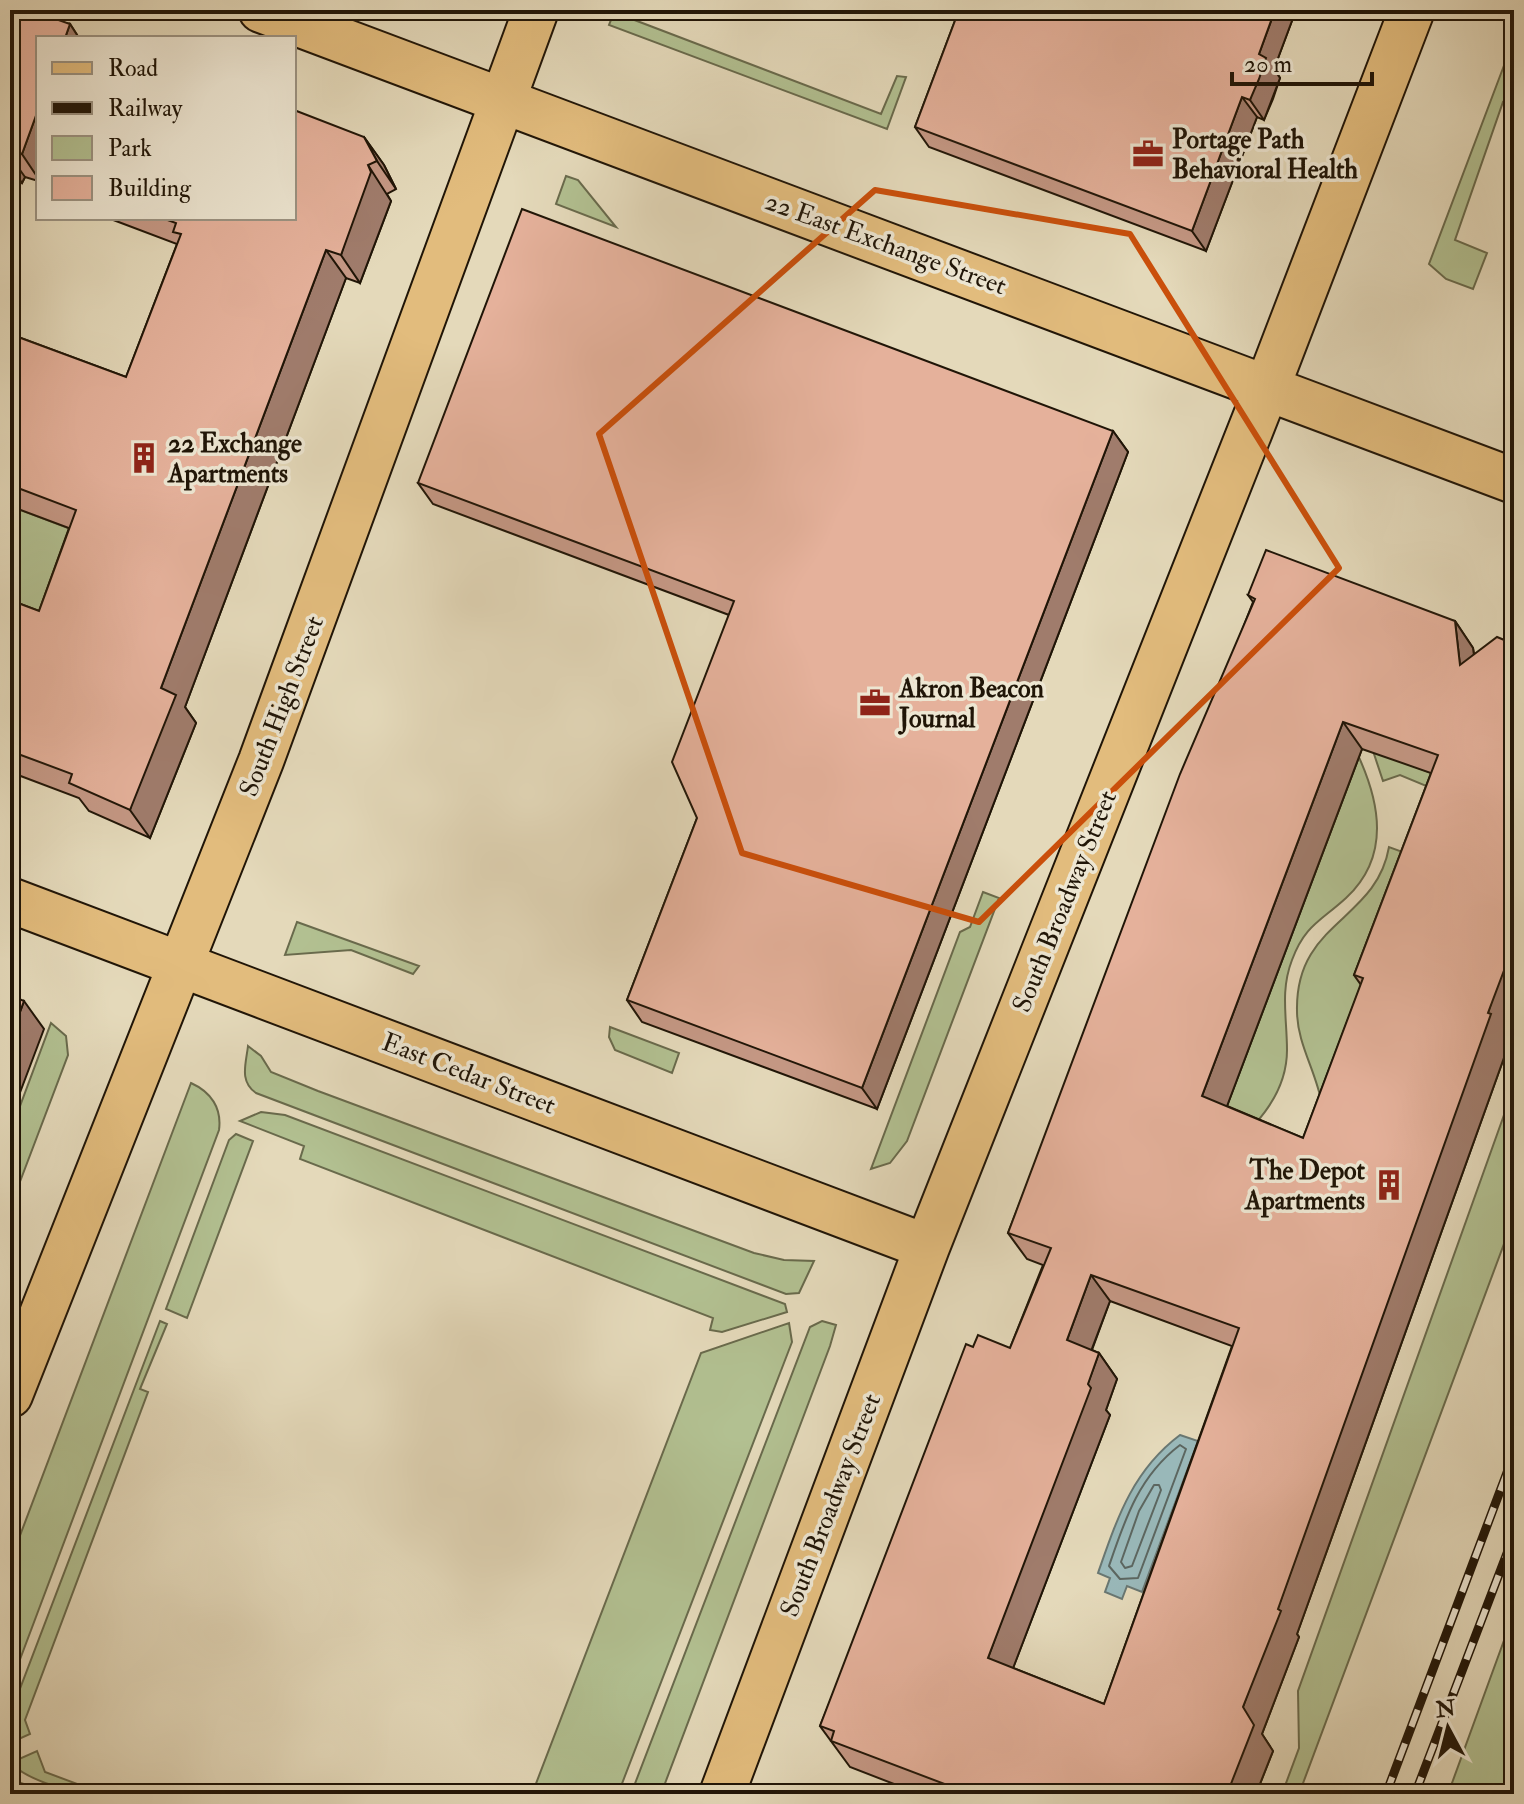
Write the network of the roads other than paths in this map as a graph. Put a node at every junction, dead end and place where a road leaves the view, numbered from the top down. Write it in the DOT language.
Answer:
graph roads {
  1 [pos="261,10"];
  2 [pos="536,10"];
  3 [pos="1412,10"];
  4 [pos="504,101"];
  5 [pos="1267,388"];
  6 [pos="1514,481"];
  7 [pos="10,900"];
  8 [pos="182,966"];
  9 [pos="927,1247"];
  10 [pos="10,1395"];
  11 [pos="722,1794"];
  1 -- 4 [label="main road, 22 East Exchange Street"];
  2 -- 4 [label="main road, South High Street"];
  3 -- 5 [label="main road, South Broadway Street"];
  4 -- 5 [label="main road, 22 East Exchange Street"];
  4 -- 8 [label="main road, South High Street"];
  5 -- 6 [label="main road, 22 East Exchange Street"];
  5 -- 9 [label="main road, South Broadway Street"];
  7 -- 8 [label="main road, East Cedar Street"];
  8 -- 9 [label="main road, East Cedar Street"];
  8 -- 10 [label="main road, South High Street"];
  9 -- 11 [label="main road, South Broadway Street"];
}
